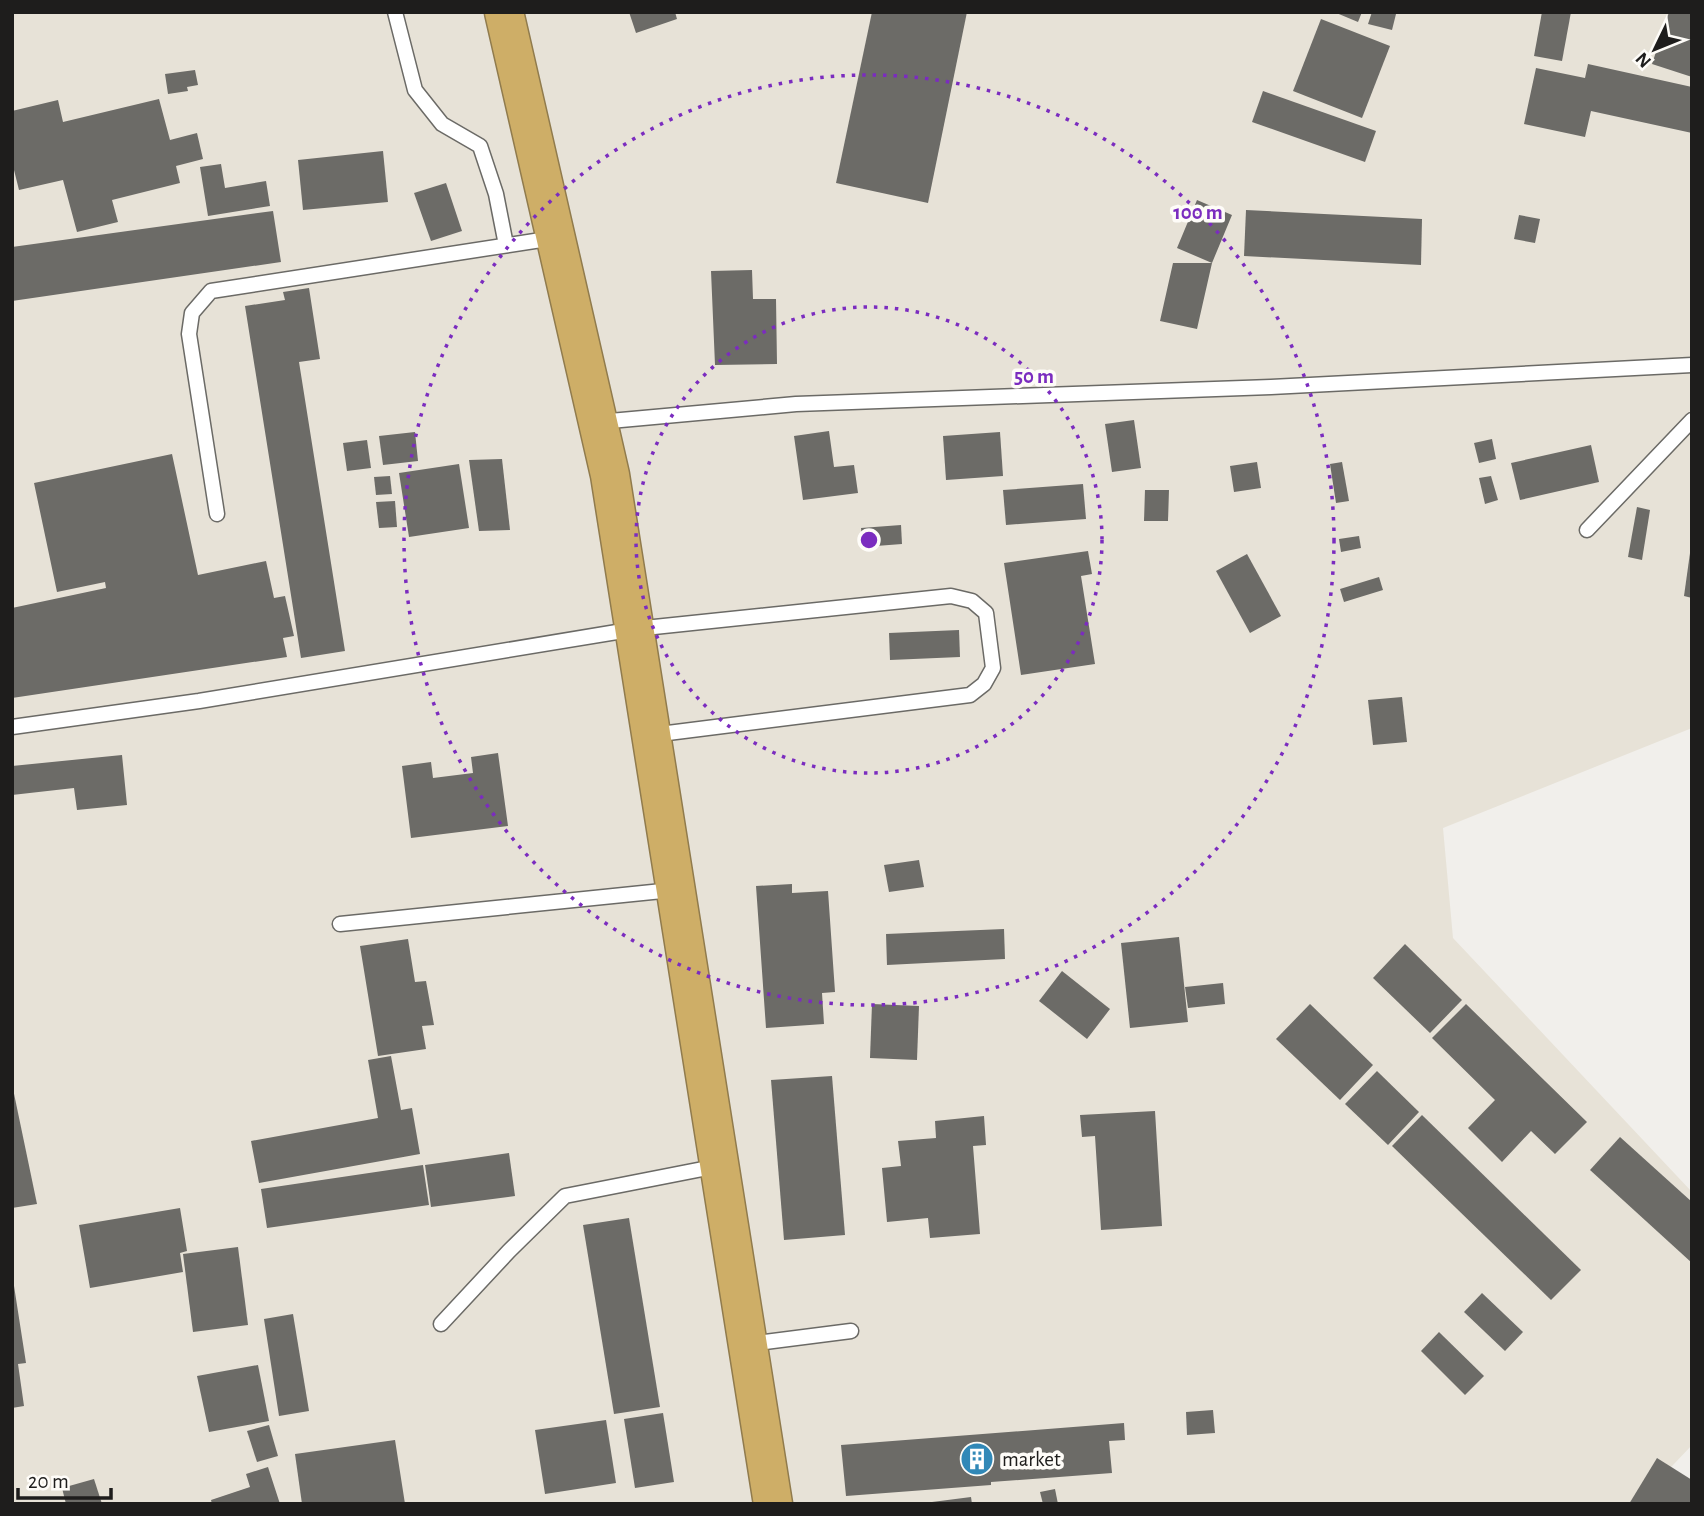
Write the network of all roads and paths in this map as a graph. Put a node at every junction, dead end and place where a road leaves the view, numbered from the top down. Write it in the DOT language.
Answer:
graph roads {
  1 [pos="395,12"];
  2 [pos="504,12"];
  3 [pos="556,238"];
  4 [pos="506,245"];
  5 [pos="1692,365"];
  6 [pos="1692,419"];
  7 [pos="598,422"];
  8 [pos="217,514"];
  9 [pos="1587,530"];
  10 [pos="635,629"];
  11 [pos="12,727"];
  12 [pos="651,735"];
  13 [pos="675,889"];
  14 [pos="340,924"];
  15 [pos="719,1166"];
  16 [pos="441,1324"];
  17 [pos="851,1331"];
  18 [pos="747,1345"];
  19 [pos="773,1504"];
  1 -- 4 [label="lane"];
  2 -- 3 [label="highway"];
  3 -- 4 [label="lane"];
  3 -- 7 [label="highway"];
  4 -- 8 [label="lane"];
  5 -- 7 [label="lane"];
  6 -- 9 [label="lane"];
  7 -- 10 [label="highway"];
  10 -- 11 [label="lane"];
  10 -- 12 [label="highway"];
  10 -- 12 [label="lane"];
  12 -- 13 [label="highway"];
  13 -- 14 [label="lane"];
  13 -- 15 [label="highway"];
  15 -- 16 [label="lane"];
  15 -- 18 [label="highway"];
  17 -- 18 [label="lane"];
  18 -- 19 [label="highway"];
}
